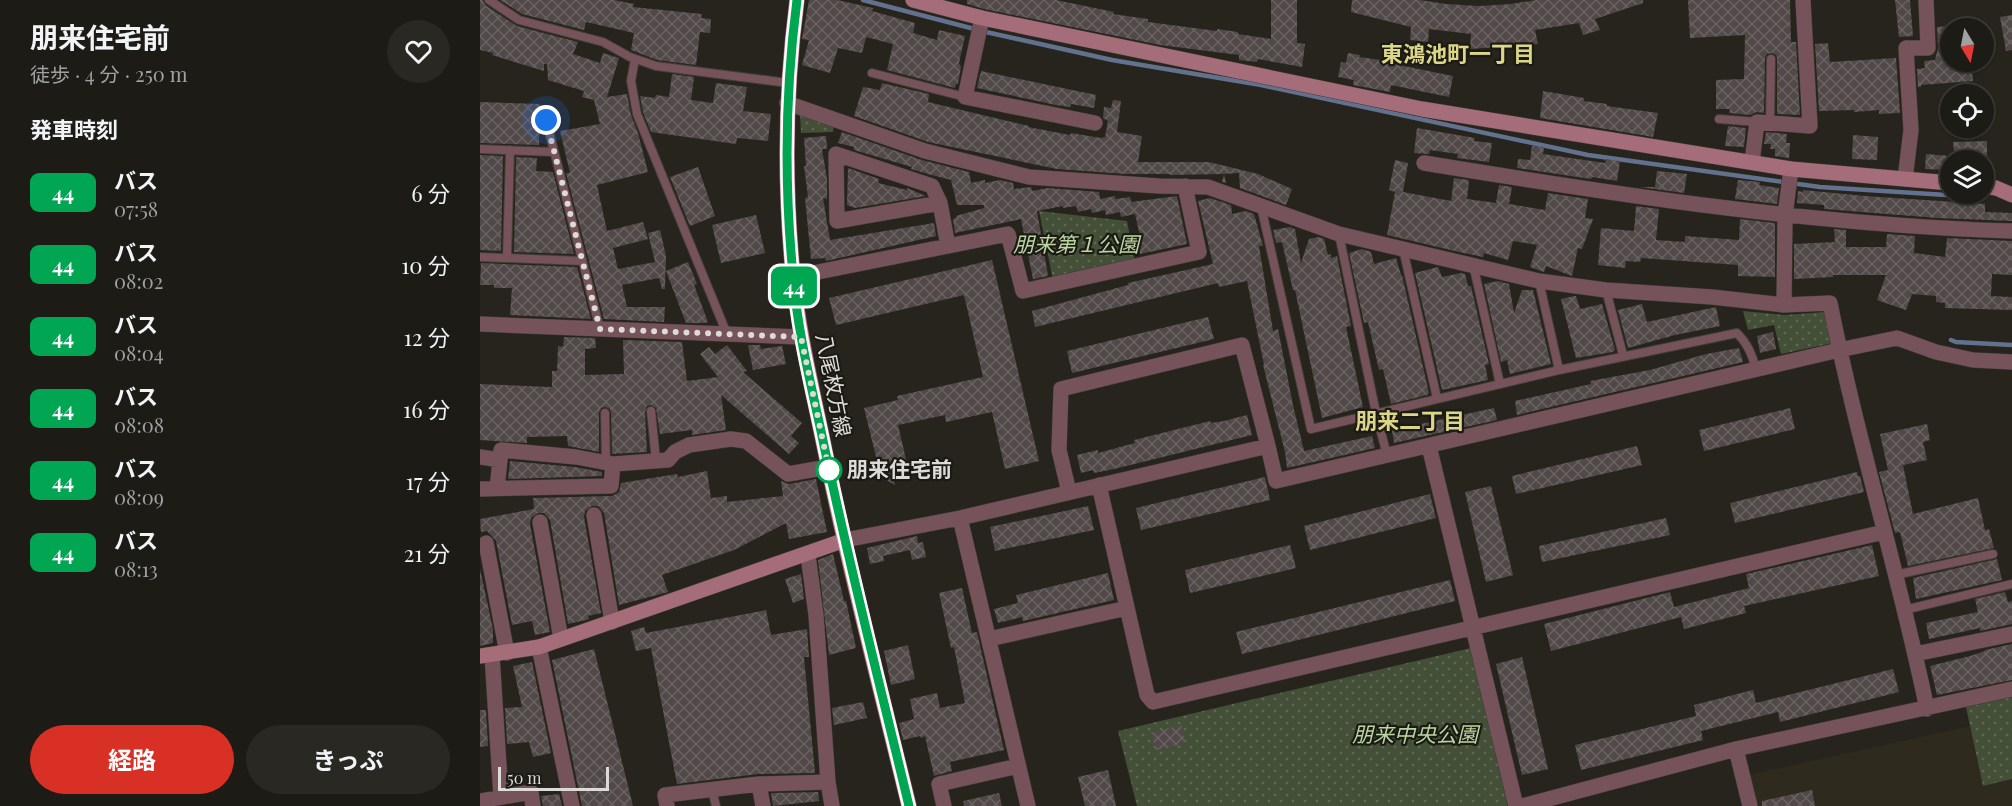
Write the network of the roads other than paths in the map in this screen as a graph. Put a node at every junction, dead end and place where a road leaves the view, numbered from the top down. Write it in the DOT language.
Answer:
graph roads {
  1 [pos="489,0"];
  2 [pos="797,0"];
  3 [pos="913,0"];
  4 [pos="1803,0"];
  5 [pos="1926,0"];
  6 [pos="982,19"];
  7 [pos="1770,58"];
  8 [pos="634,59"];
  9 [pos="872,73"];
  10 [pos="788,83"];
  11 [pos="965,98"];
  12 [pos="787,103"];
  13 [pos="1719,118"];
  14 [pos="546,120"];
  15 [pos="1095,123"];
  16 [pos="1763,123"];
  17 [pos="480,148"];
  18 [pos="510,150"];
  19 [pos="554,152"];
  20 [pos="1752,162"];
  21 [pos="1424,163"];
  22 [pos="1791,171"];
  23 [pos="1905,179"];
  24 [pos="1940,182"];
  25 [pos="1185,186"];
  26 [pos="1994,188"];
  27 [pos="2011,193"];
  28 [pos="940,203"];
  29 [pos="1261,206"];
  30 [pos="1785,216"];
  31 [pos="2012,231"];
  32 [pos="1339,234"];
  33 [pos="948,246"];
  34 [pos="1403,249"];
  35 [pos="480,256"];
  36 [pos="507,258"];
  37 [pos="582,261"];
  38 [pos="1473,264"];
  39 [pos="793,277"];
  40 [pos="1539,280"];
  41 [pos="1606,290"];
  42 [pos="1784,305"];
  43 [pos="480,324"];
  44 [pos="600,329"];
  45 [pos="727,335"];
  46 [pos="801,337"];
  47 [pos="1839,350"];
  48 [pos="1623,356"];
  49 [pos="2012,362"];
  50 [pos="1756,369"];
  51 [pos="1560,370"];
  52 [pos="1500,384"];
  53 [pos="1437,398"];
  54 [pos="651,411"];
  55 [pos="605,412"];
  56 [pos="1376,413"];
  57 [pos="1268,446"];
  58 [pos="1429,446"];
  59 [pos="1388,455"];
  60 [pos="480,457"];
  61 [pos="500,460"];
  62 [pos="656,461"];
  63 [pos="609,464"];
  64 [pos="828,467"];
  65 [pos="1099,485"];
  66 [pos="480,489"];
  67 [pos="497,489"];
  68 [pos="1069,492"];
  69 [pos="594,515"];
  70 [pos="960,518"];
  71 [pos="540,522"];
  72 [pos="1884,532"];
  73 [pos="845,540"];
  74 [pos="486,543"];
  75 [pos="1993,554"];
  76 [pos="808,555"];
  77 [pos="1895,575"];
  78 [pos="2012,584"];
  79 [pos="1127,608"];
  80 [pos="1904,610"];
  81 [pos="612,622"];
  82 [pos="1474,627"];
  83 [pos="2012,634"];
  84 [pos="561,639"];
  85 [pos="988,639"];
  86 [pos="539,647"];
  87 [pos="1915,654"];
  88 [pos="493,655"];
  89 [pos="2012,690"];
  90 [pos="1927,710"];
  91 [pos="1736,749"];
  92 [pos="1018,766"];
  93 [pos="828,782"];
  94 [pos="759,784"];
  95 [pos="501,797"];
  96 [pos="480,801"];
  97 [pos="533,806"];
  98 [pos="572,806"];
  99 [pos="667,806"];
  100 [pos="763,806"];
  101 [pos="832,806"];
  102 [pos="909,806"];
  103 [pos="944,806"];
  104 [pos="1028,806"];
  105 [pos="1516,806"];
  106 [pos="1522,806"];
  107 [pos="1750,806"];
  1 -- 8 [label="lane"];
  2 -- 10 [label="main road, 八尾枚方線"];
  3 -- 6 [label="street"];
  4 -- 16 [label="street"];
  5 -- 23 [label="street"];
  6 -- 11 [label="street"];
  6 -- 20 [label="street"];
  7 -- 16 [label="lane"];
  8 -- 10 [label="lane"];
  8 -- 45 [label="lane"];
  9 -- 11 [label="lane"];
  10 -- 12 [label="main road, 八尾枚方線"];
  11 -- 15 [label="street"];
  12 -- 25 [label="street"];
  12 -- 39 [label="main road, 八尾枚方線"];
  13 -- 16 [label="lane"];
  14 -- 19 [label="lane"];
  16 -- 20 [label="street"];
  17 -- 18 [label="lane"];
  18 -- 19 [label="lane"];
  18 -- 36 [label="lane"];
  19 -- 37 [label="lane"];
  20 -- 22 [label="street"];
  21 -- 30 [label="street"];
  22 -- 23 [label="street"];
  22 -- 30 [label="street"];
  23 -- 24 [label="street"];
  25 -- 29 [label="street"];
  25 -- 33 [label="street"];
  26 -- 27 [label="street"];
  28 -- 28 [label="street"];
  28 -- 33 [label="street"];
  29 -- 32 [label="street"];
  29 -- 56 [label="lane"];
  30 -- 31 [label="street"];
  30 -- 42 [label="street"];
  32 -- 34 [label="street"];
  32 -- 56 [label="lane"];
  33 -- 39 [label="street"];
  34 -- 38 [label="street"];
  34 -- 53 [label="lane"];
  35 -- 36 [label="lane"];
  36 -- 37 [label="lane"];
  37 -- 44 [label="lane"];
  38 -- 40 [label="street"];
  38 -- 52 [label="lane"];
  39 -- 46 [label="main road, 八尾枚方線"];
  40 -- 41 [label="street"];
  40 -- 51 [label="lane"];
  41 -- 42 [label="street"];
  41 -- 48 [label="lane"];
  42 -- 47 [label="street"];
  43 -- 44 [label="street"];
  44 -- 45 [label="street"];
  45 -- 46 [label="street"];
  46 -- 64 [label="main road, 八尾枚方線"];
  47 -- 49 [label="street"];
  47 -- 50 [label="street"];
  47 -- 72 [label="street"];
  48 -- 50 [label="lane"];
  48 -- 51 [label="lane"];
  50 -- 58 [label="street"];
  51 -- 52 [label="lane"];
  52 -- 53 [label="lane"];
  53 -- 56 [label="lane"];
  54 -- 62 [label="lane"];
  55 -- 63 [label="lane"];
  56 -- 59 [label="lane"];
  57 -- 59 [label="street"];
  57 -- 65 [label="street"];
  57 -- 68 [label="street"];
  58 -- 59 [label="street"];
  58 -- 82 [label="street"];
  60 -- 61 [label="street"];
  61 -- 63 [label="street"];
  61 -- 67 [label="street"];
  62 -- 63 [label="street"];
  62 -- 64 [label="street"];
  63 -- 67 [label="street"];
  64 -- 73 [label="main road, 八尾枚方線"];
  65 -- 68 [label="street"];
  65 -- 79 [label="street"];
  66 -- 67 [label="street"];
  68 -- 70 [label="street"];
  69 -- 81 [label="street"];
  70 -- 73 [label="street"];
  70 -- 85 [label="street"];
  71 -- 84 [label="street"];
  72 -- 77 [label="street"];
  72 -- 82 [label="street"];
  73 -- 76 [label="street"];
  73 -- 102 [label="main road, 八尾枚方線"];
  74 -- 88 [label="street"];
  75 -- 77 [label="lane"];
  76 -- 81 [label="street"];
  76 -- 93 [label="street"];
  77 -- 80 [label="street"];
  78 -- 80 [label="lane"];
  79 -- 82 [label="street"];
  79 -- 85 [label="street"];
  80 -- 87 [label="street"];
  81 -- 84 [label="street"];
  82 -- 105 [label="street"];
  83 -- 87 [label="street"];
  84 -- 86 [label="street"];
  85 -- 92 [label="street"];
  86 -- 88 [label="street"];
  86 -- 98 [label="street"];
  87 -- 90 [label="street"];
  88 -- 95 [label="street"];
  89 -- 90 [label="street"];
  90 -- 91 [label="street"];
  91 -- 106 [label="street"];
  91 -- 107 [label="street"];
  92 -- 103 [label="street"];
  92 -- 104 [label="street"];
  93 -- 94 [label="street"];
  93 -- 101 [label="street"];
  94 -- 99 [label="street"];
  94 -- 100 [label="street"];
  95 -- 96 [label="street"];
  95 -- 97 [label="street"];
}
